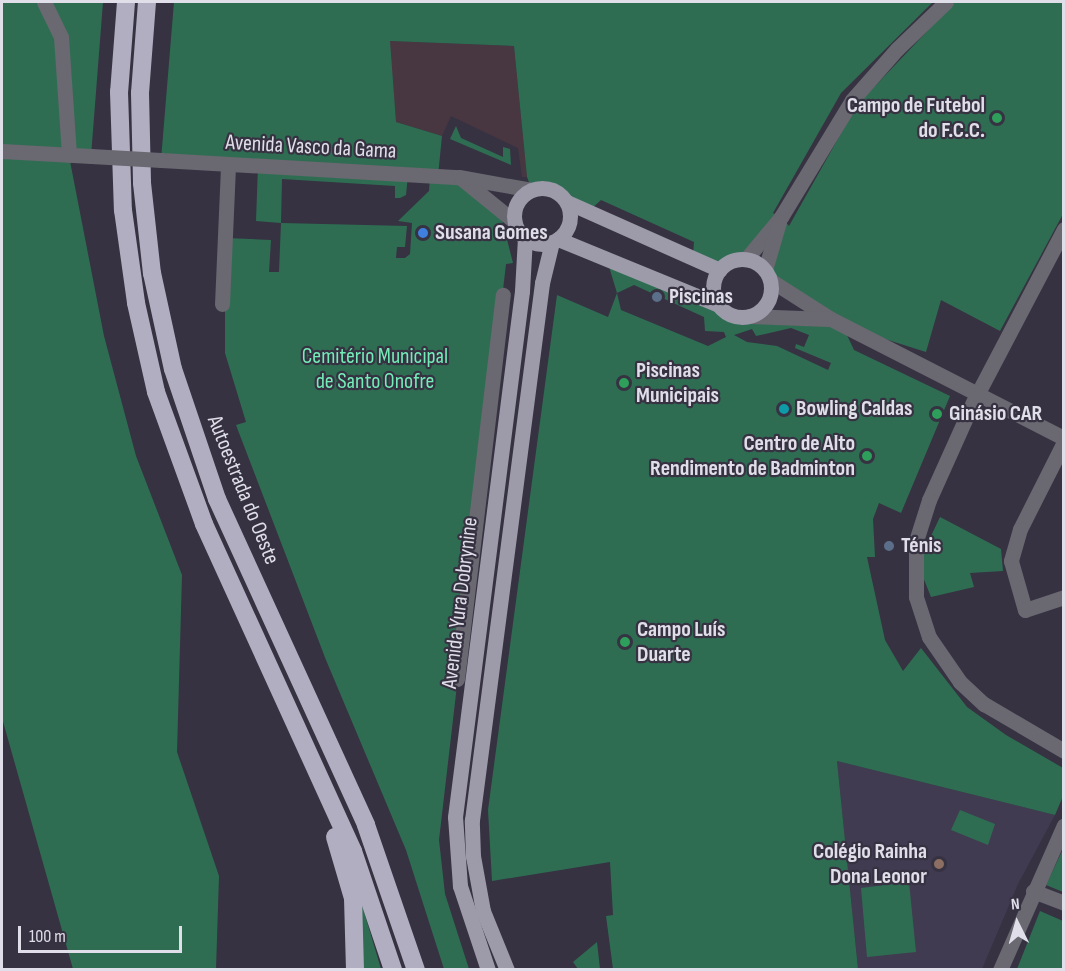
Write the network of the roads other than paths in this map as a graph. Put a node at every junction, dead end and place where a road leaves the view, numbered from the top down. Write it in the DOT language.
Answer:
graph roads {
  1 [pos="44,2"];
  2 [pos="126,2"];
  3 [pos="147,2"];
  4 [pos="946,2"];
  5 [pos="2,151"];
  6 [pos="69,155"];
  7 [pos="228,164"];
  8 [pos="459,177"];
  9 [pos="532,189"];
  10 [pos="567,202"];
  11 [pos="781,217"];
  12 [pos="515,222"];
  13 [pos="1064,229"];
  14 [pos="525,237"];
  15 [pos="555,241"];
  16 [pos="746,259"];
  17 [pos="720,270"];
  18 [pos="768,275"];
  19 [pos="503,296"];
  20 [pos="222,304"];
  21 [pos="719,305"];
  22 [pos="749,316"];
  23 [pos="831,319"];
  24 [pos="978,394"];
  25 [pos="1064,438"];
  26 [pos="1064,442"];
  27 [pos="1064,597"];
  28 [pos="457,679"];
  29 [pos="288,706"];
  30 [pos="1064,751"];
  31 [pos="1064,825"];
  32 [pos="1032,891"];
  33 [pos="1064,903"];
  34 [pos="355,969"];
  35 [pos="393,969"];
  36 [pos="416,969"];
  37 [pos="488,969"];
  38 [pos="507,969"];
  39 [pos="1000,969"];
  1 -- 6 [label="street"];
  2 -- 29 [label="highway, Autoestrada do Oeste"];
  3 -- 36 [label="highway, Autoestrada do Oeste"];
  4 -- 11 [label="street"];
  5 -- 6 [label="street"];
  6 -- 7 [label="street, Avenida Vasco da Gama, bridge"];
  7 -- 8 [label="street, Avenida Vasco da Gama"];
  7 -- 20 [label="street"];
  8 -- 9 [label="street, Avenida Vasco da Gama"];
  8 -- 12 [label="street"];
  9 -- 10 [label="main road"];
  9 -- 12 [label="main road"];
  10 -- 15 [label="main road"];
  10 -- 17 [label="main road"];
  11 -- 16 [label="street"];
  11 -- 18 [label="street"];
  12 -- 14 [label="main road"];
  13 -- 24 [label="street"];
  14 -- 15 [label="main road"];
  14 -- 37 [label="main road, Avenida Yura Dobrynine"];
  15 -- 21 [label="main road"];
  15 -- 38 [label="main road, Avenida Yura Dobrynine"];
  16 -- 17 [label="main road"];
  16 -- 18 [label="main road"];
  17 -- 21 [label="main road"];
  18 -- 22 [label="main road"];
  18 -- 23 [label="street"];
  19 -- 28 [label="street"];
  21 -- 22 [label="main road"];
  22 -- 23 [label="street"];
  23 -- 24 [label="street"];
  24 -- 25 [label="street"];
  24 -- 30 [label="street"];
  26 -- 27 [label="street"];
  29 -- 34 [label="highway"];
  29 -- 35 [label="highway, Autoestrada do Oeste"];
  31 -- 32 [label="street"];
  32 -- 33 [label="street"];
  32 -- 39 [label="street"];
}
